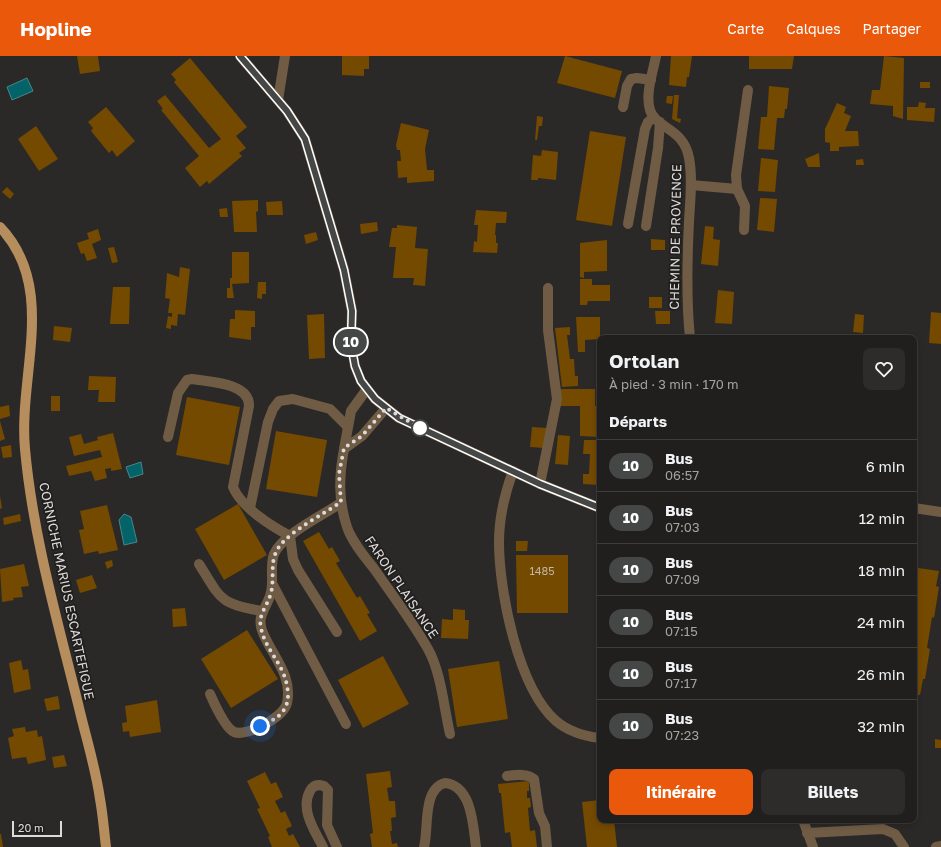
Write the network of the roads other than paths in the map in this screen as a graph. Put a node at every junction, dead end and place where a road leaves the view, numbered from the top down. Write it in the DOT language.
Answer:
graph roads {
  1 [pos="240,56"];
  2 [pos="285,56"];
  3 [pos="656,56"];
  4 [pos="651,80"];
  5 [pos="748,90"];
  6 [pos="278,100"];
  7 [pos="623,107"];
  8 [pos="657,119"];
  9 [pos="691,185"];
  10 [pos="737,189"];
  11 [pos="628,224"];
  12 [pos="646,226"];
  13 [pos="0,227"];
  14 [pos="744,230"];
  15 [pos="548,288"];
  16 [pos="690,335"];
  17 [pos="367,389"];
  18 [pos="386,408"];
  19 [pos="347,426"];
  20 [pos="168,437"];
  21 [pos="344,448"];
  22 [pos="513,471"];
  23 [pos="540,484"];
  24 [pos="341,502"];
  25 [pos="597,507"];
  26 [pos="250,508"];
  27 [pos="917,508"];
  28 [pos="941,512"];
  29 [pos="290,536"];
  30 [pos="199,564"];
  31 [pos="273,585"];
  32 [pos="262,611"];
  33 [pos="337,632"];
  34 [pos="210,694"];
  35 [pos="346,724"];
  36 [pos="450,734"];
  37 [pos="597,737"];
  38 [pos="507,776"];
  39 [pos="804,823"];
  40 [pos="807,833"];
  41 [pos="941,846"];
  42 [pos="106,847"];
  43 [pos="323,847"];
  44 [pos="337,847"];
  45 [pos="424,847"];
  46 [pos="476,847"];
  47 [pos="547,847"];
  48 [pos="812,847"];
  49 [pos="904,847"];
  50 [pos="936,847"];
  1 -- 6 [label="street"];
  2 -- 6 [label="street"];
  3 -- 4 [label="street"];
  4 -- 7 [label="street"];
  4 -- 8 [label="street"];
  5 -- 10 [label="street"];
  6 -- 17 [label="street"];
  8 -- 9 [label="street, CHEMIN DE PROVENCE"];
  8 -- 11 [label="street"];
  8 -- 12 [label="street"];
  9 -- 10 [label="street"];
  9 -- 16 [label="street, CHEMIN DE PROVENCE"];
  10 -- 14 [label="street"];
  13 -- 42 [label="main road, CORNICHE MARIUS ESCARTEFIGUE"];
  15 -- 23 [label="street"];
  17 -- 18 [label="street"];
  17 -- 19 [label="street, FARON PLAISANCE"];
  18 -- 21 [label="street"];
  18 -- 22 [label="street"];
  19 -- 21 [label="street, FARON PLAISANCE"];
  19 -- 26 [label="street"];
  20 -- 26 [label="street"];
  21 -- 24 [label="street, FARON PLAISANCE"];
  22 -- 23 [label="street"];
  22 -- 37 [label="street"];
  23 -- 25 [label="street"];
  24 -- 29 [label="street"];
  24 -- 36 [label="street, FARON PLAISANCE"];
  26 -- 29 [label="street"];
  27 -- 28 [label="street"];
  29 -- 31 [label="street"];
  29 -- 33 [label="street"];
  30 -- 32 [label="street"];
  31 -- 32 [label="street"];
  31 -- 35 [label="street"];
  32 -- 34 [label="street"];
  38 -- 47 [label="street"];
  39 -- 40 [label="street"];
  40 -- 48 [label="street"];
  40 -- 49 [label="street"];
  41 -- 50 [label="street"];
  43 -- 44 [label="street"];
  45 -- 46 [label="street"];
}
